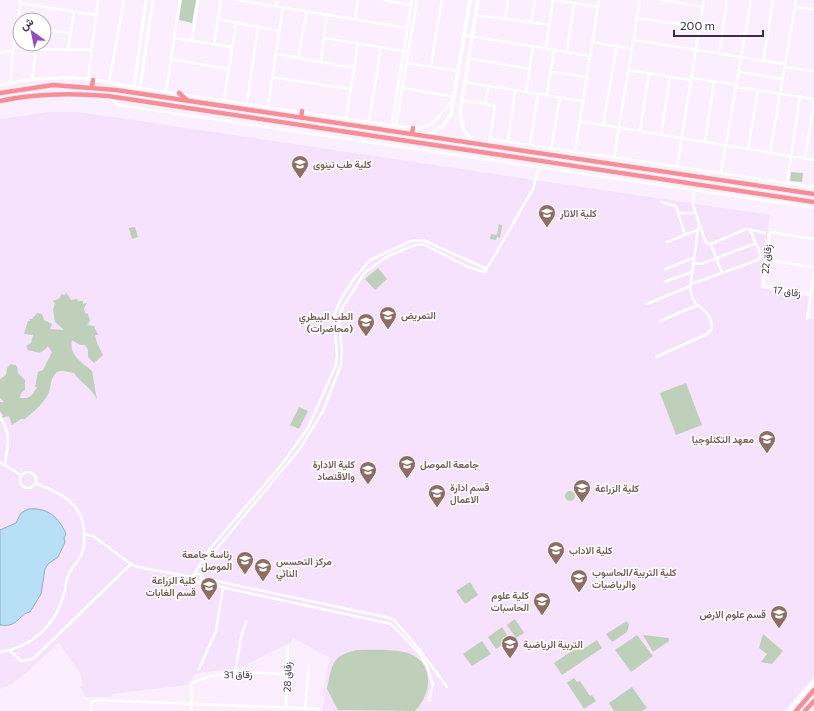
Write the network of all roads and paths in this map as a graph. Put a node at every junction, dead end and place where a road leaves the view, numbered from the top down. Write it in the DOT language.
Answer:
graph roads {
  1 [pos="98,0"];
  2 [pos="124,0"];
  3 [pos="146,0"];
  4 [pos="153,0"];
  5 [pos="180,0"];
  6 [pos="198,0"];
  7 [pos="221,0"];
  8 [pos="237,0"];
  9 [pos="277,0"];
  10 [pos="358,0"];
  11 [pos="382,0"];
  12 [pos="388,0"];
  13 [pos="412,0"];
  14 [pos="417,0"];
  15 [pos="442,0"];
  16 [pos="470,0"];
  17 [pos="478,0"];
  18 [pos="508,0"];
  19 [pos="535,0"];
  20 [pos="554,0"];
  21 [pos="599,0"];
  22 [pos="640,0"];
  23 [pos="661,0"];
  24 [pos="704,0"];
  25 [pos="728,0"];
  26 [pos="751,0"];
  27 [pos="773,0"];
  28 [pos="796,0"];
  29 [pos="252,1"];
  30 [pos="21,2"];
  31 [pos="574,3"];
  32 [pos="411,5"];
  33 [pos="276,6"];
  34 [pos="700,6"];
  35 [pos="283,7"];
  36 [pos="598,7"];
  37 [pos="795,7"];
  38 [pos="814,9"];
  39 [pos="306,11"];
  40 [pos="19,12"];
  41 [pos="74,12"];
  42 [pos="410,13"];
  43 [pos="327,14"];
  44 [pos="414,14"];
  45 [pos="96,15"];
  46 [pos="476,15"];
  47 [pos="636,18"];
  48 [pos="218,19"];
  49 [pos="355,19"];
  50 [pos="505,20"];
  51 [pos="236,23"];
  52 [pos="531,23"];
  53 [pos="549,25"];
  54 [pos="258,27"];
  55 [pos="700,27"];
  56 [pos="408,28"];
  57 [pos="52,31"];
  58 [pos="280,31"];
  59 [pos="71,33"];
  60 [pos="464,35"];
  61 [pos="472,36"];
  62 [pos="174,38"];
  63 [pos="324,38"];
  64 [pos="192,40"];
  65 [pos="633,40"];
  66 [pos="592,42"];
  67 [pos="214,44"];
  68 [pos="358,44"];
  69 [pos="533,46"];
  70 [pos="617,46"];
  71 [pos="232,47"];
  72 [pos="381,48"];
  73 [pos="546,48"];
  74 [pos="52,49"];
  75 [pos="68,49"];
  76 [pos="554,49"];
  77 [pos="632,49"];
  78 [pos="696,49"];
  79 [pos="91,50"];
  80 [pos="12,51"];
  81 [pos="404,51"];
  82 [pos="36,52"];
  83 [pos="567,52"];
  84 [pos="0,53"];
  85 [pos="276,54"];
  86 [pos="719,54"];
  87 [pos="590,56"];
  88 [pos="298,58"];
  89 [pos="468,58"];
  90 [pos="741,58"];
  91 [pos="171,60"];
  92 [pos="763,61"];
  93 [pos="321,62"];
  94 [pos="406,62"];
  95 [pos="431,66"];
  96 [pos="785,66"];
  97 [pos="354,68"];
  98 [pos="228,69"];
  99 [pos="529,69"];
  100 [pos="628,70"];
  101 [pos="459,71"];
  102 [pos="814,71"];
  103 [pos="551,72"];
  104 [pos="739,72"];
  105 [pos="649,73"];
  106 [pos="272,77"];
  107 [pos="586,77"];
  108 [pos="670,77"];
  109 [pos="692,79"];
  110 [pos="782,79"];
  111 [pos="32,80"];
  112 [pos="90,80"];
  113 [pos="464,82"];
  114 [pos="714,82"];
  115 [pos="10,83"];
  116 [pos="110,83"];
  117 [pos="0,85"];
  118 [pos="489,86"];
  119 [pos="736,86"];
  120 [pos="92,87"];
  121 [pos="134,87"];
  122 [pos="140,88"];
  123 [pos="403,88"];
  124 [pos="21,89"];
  125 [pos="350,89"];
  126 [pos="515,90"];
  127 [pos="758,90"];
  128 [pos="166,91"];
  129 [pos="526,92"];
  130 [pos="0,93"];
  131 [pos="179,93"];
  132 [pos="780,93"];
  133 [pos="538,94"];
  134 [pos="547,95"];
  135 [pos="108,96"];
  136 [pos="800,96"];
  137 [pos="23,97"];
  138 [pos="454,98"];
  139 [pos="560,98"];
  140 [pos="187,100"];
  141 [pos="224,100"];
  142 [pos="461,100"];
  143 [pos="814,100"];
  144 [pos="0,101"];
  145 [pos="582,101"];
  146 [pos="247,103"];
  147 [pos="485,104"];
  148 [pos="268,106"];
  149 [pos="302,111"];
  150 [pos="261,112"];
  151 [pos="301,118"];
  152 [pos="346,118"];
  153 [pos="260,120"];
  154 [pos="369,121"];
  155 [pos="579,121"];
  156 [pos="392,124"];
  157 [pos="396,125"];
  158 [pos="603,125"];
  159 [pos="413,128"];
  160 [pos="618,128"];
  161 [pos="640,131"];
  162 [pos="412,134"];
  163 [pos="661,135"];
  164 [pos="426,136"];
  165 [pos="682,138"];
  166 [pos="490,139"];
  167 [pos="508,142"];
  168 [pos="705,142"];
  169 [pos="414,143"];
  170 [pos="475,143"];
  171 [pos="517,143"];
  172 [pos="530,145"];
  173 [pos="726,145"];
  174 [pos="488,146"];
  175 [pos="551,148"];
  176 [pos="412,149"];
  177 [pos="748,149"];
  178 [pos="516,150"];
  179 [pos="574,152"];
  180 [pos="770,153"];
  181 [pos="791,156"];
  182 [pos="614,158"];
  183 [pos="805,158"];
  184 [pos="814,160"];
  185 [pos="613,165"];
  186 [pos="543,166"];
  187 [pos="677,167"];
  188 [pos="612,172"];
  189 [pos="721,173"];
  190 [pos="787,183"];
  191 [pos="812,187"];
  192 [pos="694,190"];
  193 [pos="808,193"];
  194 [pos="814,194"];
  195 [pos="769,196"];
  196 [pos="661,202"];
  197 [pos="768,202"];
  198 [pos="814,202"];
  199 [pos="814,208"];
  200 [pos="679,213"];
  201 [pos="696,213"];
  202 [pos="699,222"];
  203 [pos="698,230"];
  204 [pos="750,230"];
  205 [pos="765,233"];
  206 [pos="686,234"];
  207 [pos="814,239"];
  208 [pos="667,242"];
  209 [pos="756,243"];
  210 [pos="711,244"];
  211 [pos="693,258"];
  212 [pos="716,259"];
  213 [pos="766,260"];
  214 [pos="367,263"];
  215 [pos="693,263"];
  216 [pos="370,267"];
  217 [pos="814,267"];
  218 [pos="487,269"];
  219 [pos="665,269"];
  220 [pos="692,272"];
  221 [pos="722,273"];
  222 [pos="814,274"];
  223 [pos="664,282"];
  224 [pos="691,285"];
  225 [pos="763,286"];
  226 [pos="811,295"];
  227 [pos="647,304"];
  228 [pos="699,304"];
  229 [pos="807,319"];
  230 [pos="660,320"];
  231 [pos="656,357"];
  232 [pos="318,409"];
  233 [pos="323,411"];
  234 [pos="0,416"];
  235 [pos="0,462"];
  236 [pos="5,464"];
  237 [pos="22,476"];
  238 [pos="35,483"];
  239 [pos="84,534"];
  240 [pos="131,564"];
  241 [pos="193,575"];
  242 [pos="202,577"];
  243 [pos="198,582"];
  244 [pos="223,588"];
  245 [pos="246,622"];
  246 [pos="288,647"];
  247 [pos="8,650"];
  248 [pos="0,652"];
  249 [pos="309,665"];
  250 [pos="200,669"];
  251 [pos="235,673"];
  252 [pos="287,674"];
  253 [pos="814,681"];
  254 [pos="447,687"];
  255 [pos="814,690"];
  256 [pos="429,701"];
  257 [pos="814,701"];
  258 [pos="191,704"];
  259 [pos="286,708"];
  260 [pos="304,708"];
  261 [pos="319,710"];
  262 [pos="91,711"];
  263 [pos="191,711"];
  264 [pos="789,711"];
  265 [pos="796,711"];
  266 [pos="805,711"];
  1 -- 45 [label="street"];
  2 -- 116 [label="street"];
  3 -- 121 [label="street"];
  4 -- 122 [label="street"];
  5 -- 62 [label="street"];
  6 -- 64 [label="street"];
  7 -- 48 [label="street"];
  8 -- 29 [label="street"];
  9 -- 33 [label="street"];
  10 -- 49 [label="street"];
  11 -- 12 [label="street"];
  12 -- 32 [label="street"];
  13 -- 32 [label="street"];
  14 -- 44 [label="street"];
  15 -- 95 [label="street"];
  16 -- 60 [label="main road"];
  17 -- 46 [label="main road"];
  18 -- 50 [label="street"];
  19 -- 52 [label="street"];
  20 -- 31 [label="street"];
  20 -- 53 [label="street"];
  21 -- 36 [label="street"];
  22 -- 47 [label="street"];
  23 -- 34 [label="street"];
  24 -- 55 [label="street"];
  25 -- 86 [label="street"];
  26 -- 90 [label="street"];
  27 -- 92 [label="street"];
  28 -- 37 [label="street"];
  29 -- 33 [label="street"];
  30 -- 40 [label="street"];
  30 -- 41 [label="street"];
  31 -- 36 [label="street"];
  31 -- 83 [label="street"];
  32 -- 42 [label="street"];
  33 -- 35 [label="street"];
  35 -- 39 [label="street"];
  35 -- 58 [label="street"];
  36 -- 66 [label="street"];
  37 -- 38 [label="street"];
  37 -- 96 [label="street"];
  39 -- 43 [label="street"];
  39 -- 88 [label="street"];
  41 -- 45 [label="street"];
  41 -- 59 [label="street"];
  42 -- 44 [label="street"];
  42 -- 56 [label="street"];
  43 -- 49 [label="street"];
  43 -- 63 [label="street"];
  44 -- 94 [label="street"];
  45 -- 79 [label="street"];
  46 -- 50 [label="street"];
  46 -- 61 [label="main road"];
  47 -- 55 [label="street"];
  47 -- 65 [label="street"];
  48 -- 51 [label="street"];
  48 -- 67 [label="street"];
  49 -- 56 [label="street"];
  50 -- 52 [label="street"];
  51 -- 54 [label="street"];
  51 -- 71 [label="street"];
  52 -- 53 [label="street"];
  53 -- 73 [label="street"];
  54 -- 58 [label="street"];
  54 -- 146 [label="street"];
  55 -- 78 [label="street"];
  56 -- 81 [label="street"];
  57 -- 59 [label="street"];
  58 -- 85 [label="street"];
  59 -- 75 [label="street"];
  60 -- 61 [label="street"];
  60 -- 101 [label="main road"];
  61 -- 69 [label="street"];
  61 -- 89 [label="main road"];
  62 -- 64 [label="street"];
  62 -- 91 [label="street"];
  63 -- 68 [label="street"];
  63 -- 93 [label="street"];
  64 -- 67 [label="street"];
  65 -- 77 [label="street"];
  65 -- 78 [label="street"];
  66 -- 70 [label="street"];
  66 -- 87 [label="street"];
  67 -- 71 [label="street"];
  68 -- 72 [label="street"];
  68 -- 97 [label="street"];
  69 -- 73 [label="street"];
  69 -- 99 [label="street"];
  70 -- 77 [label="street"];
  70 -- 158 [label="street"];
  71 -- 98 [label="street"];
  72 -- 81 [label="street"];
  72 -- 154 [label="street"];
  73 -- 76 [label="street"];
  74 -- 75 [label="street"];
  75 -- 79 [label="street"];
  76 -- 83 [label="street"];
  76 -- 103 [label="street"];
  77 -- 100 [label="street"];
  78 -- 86 [label="street"];
  78 -- 109 [label="street"];
  79 -- 112 [label="street"];
  80 -- 84 [label="street"];
  80 -- 115 [label="street"];
  81 -- 156 [label="street"];
  82 -- 111 [label="street"];
  83 -- 87 [label="street"];
  85 -- 88 [label="street"];
  85 -- 106 [label="street"];
  86 -- 90 [label="street"];
  87 -- 107 [label="street"];
  88 -- 93 [label="street"];
  89 -- 99 [label="street"];
  89 -- 113 [label="main road"];
  90 -- 92 [label="street"];
  90 -- 104 [label="street"];
  91 -- 98 [label="street"];
  91 -- 128 [label="street"];
  92 -- 96 [label="street"];
  93 -- 97 [label="street"];
  94 -- 95 [label="street"];
  94 -- 123 [label="street"];
  95 -- 101 [label="street"];
  96 -- 102 [label="street"];
  96 -- 110 [label="street"];
  97 -- 125 [label="street"];
  98 -- 141 [label="street"];
  99 -- 129 [label="street"];
  100 -- 105 [label="street"];
  100 -- 160 [label="street"];
  101 -- 138 [label="main road"];
  103 -- 107 [label="street"];
  103 -- 134 [label="street"];
  104 -- 110 [label="street"];
  104 -- 119 [label="street"];
  105 -- 108 [label="street"];
  105 -- 161 [label="street"];
  106 -- 125 [label="street"];
  106 -- 148 [label="street"];
  107 -- 145 [label="street"];
  108 -- 109 [label="street"];
  108 -- 163 [label="street"];
  109 -- 114 [label="street"];
  109 -- 165 [label="street"];
  110 -- 132 [label="street"];
  111 -- 112 [label="street"];
  111 -- 115 [label="street"];
  112 -- 116 [label="street"];
  112 -- 120 [label="highway"];
  113 -- 118 [label="street"];
  113 -- 142 [label="main road"];
  114 -- 119 [label="street"];
  114 -- 168 [label="street"];
  115 -- 117 [label="street"];
  116 -- 121 [label="street"];
  118 -- 126 [label="street"];
  118 -- 147 [label="street"];
  119 -- 127 [label="street"];
  119 -- 173 [label="street"];
  120 -- 124 [label="highway"];
  120 -- 140 [label="highway"];
  121 -- 122 [label="street"];
  122 -- 128 [label="street"];
  123 -- 138 [label="street"];
  123 -- 157 [label="street"];
  124 -- 130 [label="highway"];
  124 -- 137 [label="highway"];
  125 -- 152 [label="street"];
  126 -- 129 [label="street"];
  126 -- 167 [label="street"];
  127 -- 132 [label="street"];
  127 -- 177 [label="street"];
  128 -- 131 [label="street"];
  129 -- 133 [label="street"];
  131 -- 140 [label="highway"];
  131 -- 141 [label="street"];
  132 -- 136 [label="street"];
  132 -- 180 [label="street"];
  133 -- 134 [label="street"];
  133 -- 172 [label="street"];
  134 -- 139 [label="street"];
  135 -- 137 [label="highway"];
  135 -- 153 [label="highway"];
  135 -- 176 [label="street"];
  136 -- 143 [label="street"];
  136 -- 181 [label="street"];
  137 -- 144 [label="highway"];
  138 -- 159 [label="street"];
  138 -- 164 [label="main road"];
  139 -- 145 [label="street"];
  139 -- 175 [label="street"];
  140 -- 150 [label="highway"];
  141 -- 146 [label="street"];
  142 -- 147 [label="street"];
  142 -- 170 [label="main road"];
  143 -- 183 [label="street"];
  145 -- 155 [label="street"];
  146 -- 148 [label="street"];
  147 -- 166 [label="street"];
  148 -- 149 [label="street"];
  149 -- 151 [label="highway"];
  149 -- 152 [label="street"];
  150 -- 151 [label="highway"];
  150 -- 153 [label="highway"];
  151 -- 162 [label="highway"];
  152 -- 154 [label="street"];
  153 -- 169 [label="highway"];
  154 -- 156 [label="street"];
  155 -- 158 [label="street"];
  155 -- 179 [label="street"];
  156 -- 157 [label="street"];
  157 -- 159 [label="street"];
  158 -- 160 [label="street"];
  159 -- 162 [label="highway"];
  160 -- 161 [label="street"];
  160 -- 182 [label="street"];
  161 -- 163 [label="street"];
  162 -- 164 [label="highway"];
  163 -- 165 [label="street"];
  164 -- 170 [label="highway"];
  165 -- 168 [label="street"];
  165 -- 187 [label="street"];
  166 -- 167 [label="street"];
  166 -- 174 [label="street"];
  167 -- 171 [label="street"];
  168 -- 173 [label="street"];
  169 -- 176 [label="highway"];
  169 -- 186 [label="highway"];
  170 -- 174 [label="highway"];
  171 -- 172 [label="street"];
  171 -- 178 [label="highway"];
  172 -- 175 [label="street"];
  173 -- 177 [label="street"];
  173 -- 189 [label="street"];
  174 -- 178 [label="highway"];
  175 -- 179 [label="street"];
  176 -- 186 [label="street"];
  177 -- 180 [label="street"];
  178 -- 185 [label="highway"];
  179 -- 182 [label="street"];
  180 -- 181 [label="street"];
  181 -- 183 [label="street"];
  181 -- 190 [label="street"];
  182 -- 187 [label="street"];
  183 -- 184 [label="street"];
  185 -- 188 [label="highway"];
  185 -- 193 [label="highway"];
  186 -- 188 [label="highway"];
  186 -- 192 [label="street"];
  186 -- 218 [label="street"];
  187 -- 189 [label="street"];
  188 -- 195 [label="highway"];
  189 -- 190 [label="street"];
  190 -- 191 [label="street"];
  191 -- 193 [label="highway"];
  192 -- 197 [label="street"];
  192 -- 201 [label="street"];
  193 -- 194 [label="highway"];
  195 -- 197 [label="highway"];
  195 -- 198 [label="highway"];
  196 -- 200 [label="street"];
  197 -- 199 [label="street"];
  200 -- 201 [label="street"];
  200 -- 206 [label="street"];
  201 -- 202 [label="street"];
  202 -- 203 [label="street"];
  202 -- 210 [label="street"];
  203 -- 206 [label="street"];
  203 -- 211 [label="street"];
  204 -- 205 [label="street"];
  204 -- 209 [label="street"];
  204 -- 210 [label="street"];
  206 -- 208 [label="street"];
  207 -- 213 [label="street, زقاق 22"];
  209 -- 212 [label="street"];
  209 -- 221 [label="street"];
  210 -- 212 [label="street"];
  211 -- 215 [label="street"];
  211 -- 219 [label="street"];
  212 -- 215 [label="street"];
  212 -- 221 [label="street"];
  213 -- 217 [label="street"];
  213 -- 225 [label="street, زقاق 22"];
  214 -- 216 [label="street"];
  214 -- 218 [label="street"];
  214 -- 232 [label="street"];
  215 -- 220 [label="street"];
  216 -- 218 [label="street"];
  216 -- 233 [label="street"];
  220 -- 223 [label="street"];
  220 -- 224 [label="street"];
  221 -- 224 [label="street"];
  222 -- 226 [label="street"];
  224 -- 227 [label="street"];
  224 -- 228 [label="street"];
  225 -- 226 [label="street, زقاق 17"];
  226 -- 229 [label="street"];
  228 -- 230 [label="street"];
  228 -- 231 [label="street"];
  232 -- 233 [label="street"];
  232 -- 241 [label="street"];
  233 -- 242 [label="street"];
  234 -- 236 [label="street"];
  235 -- 236 [label="street"];
  236 -- 237 [label="street"];
  237 -- 238 [label="street"];
  237 -- 238 [label="street"];
  238 -- 239 [label="street"];
  239 -- 240 [label="street"];
  239 -- 247 [label="street"];
  240 -- 241 [label="street"];
  240 -- 247 [label="street"];
  241 -- 242 [label="street"];
  241 -- 243 [label="street"];
  242 -- 243 [label="street"];
  242 -- 254 [label="street"];
  243 -- 244 [label="street"];
  244 -- 250 [label="street"];
  244 -- 256 [label="street"];
  245 -- 251 [label="street"];
  246 -- 252 [label="street, زقاق 28"];
  247 -- 248 [label="street"];
  249 -- 260 [label="street"];
  251 -- 252 [label="street, زقاق 31"];
  251 -- 258 [label="street, زقاق 31"];
  252 -- 259 [label="street, زقاق 28"];
  253 -- 264 [label="main road"];
  255 -- 265 [label="highway"];
  257 -- 266 [label="highway"];
  258 -- 259 [label="street"];
  258 -- 262 [label="street"];
  258 -- 263 [label="street"];
  259 -- 260 [label="street"];
  260 -- 261 [label="street"];
}
